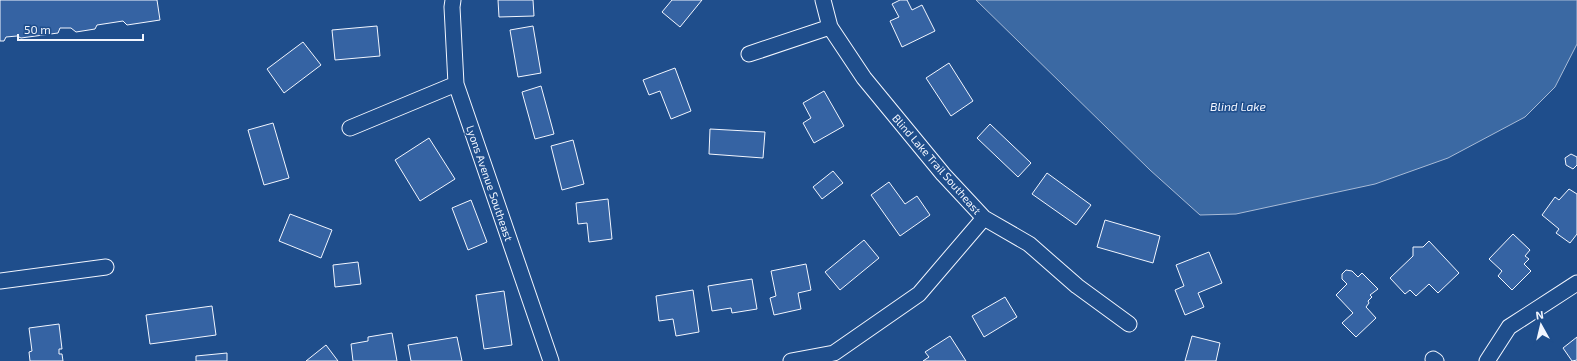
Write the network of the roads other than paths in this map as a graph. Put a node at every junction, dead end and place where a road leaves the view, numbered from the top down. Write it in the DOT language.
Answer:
graph roads {
  1 [pos="453,0"];
  2 [pos="823,0"];
  3 [pos="830,27"];
  4 [pos="749,54"];
  5 [pos="456,84"];
  6 [pos="350,128"];
  7 [pos="984,218"];
  8 [pos="106,267"];
  9 [pos="0,281"];
  10 [pos="1577,283"];
  11 [pos="1129,324"];
  12 [pos="551,361"];
  13 [pos="791,361"];
  14 [pos="1487,361"];
  1 -- 5 [label="street, Lyons Avenue Southeast"];
  2 -- 3 [label="street, Blind Lake Trail Southeast"];
  3 -- 4 [label="street"];
  3 -- 7 [label="street, Blind Lake Trail Southeast"];
  5 -- 6 [label="street"];
  5 -- 12 [label="street, Lyons Avenue Southeast"];
  7 -- 11 [label="street, Blind Lake Trail Southeast"];
  7 -- 13 [label="street"];
  8 -- 9 [label="street"];
  10 -- 14 [label="street"];
}
